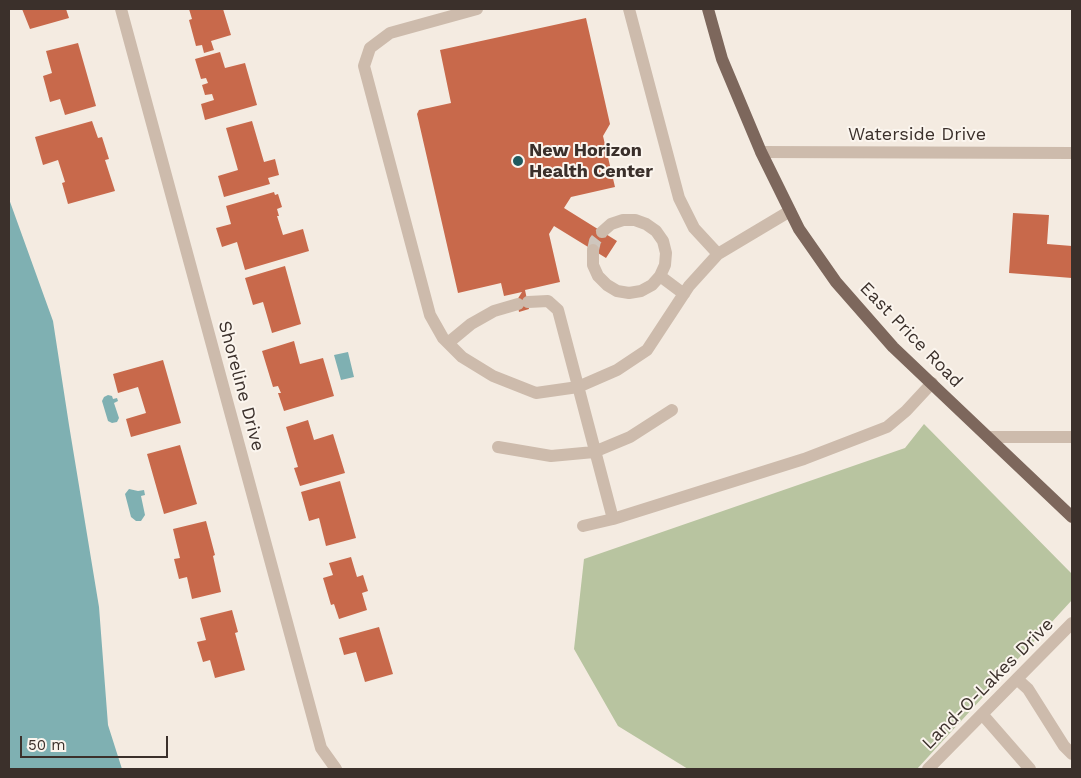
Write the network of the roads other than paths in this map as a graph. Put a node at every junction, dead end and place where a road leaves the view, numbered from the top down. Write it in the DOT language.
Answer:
graph roads {
  1 [pos="121,9"];
  2 [pos="477,9"];
  3 [pos="628,9"];
  4 [pos="708,9"];
  5 [pos="761,152"];
  6 [pos="1072,153"];
  7 [pos="790,212"];
  8 [pos="602,232"];
  9 [pos="593,250"];
  10 [pos="718,254"];
  11 [pos="660,276"];
  12 [pos="684,294"];
  13 [pos="448,343"];
  14 [pos="932,383"];
  15 [pos="578,387"];
  16 [pos="672,410"];
  17 [pos="1072,437"];
  18 [pos="990,438"];
  19 [pos="498,448"];
  20 [pos="594,452"];
  21 [pos="1072,517"];
  22 [pos="613,519"];
  23 [pos="583,526"];
  24 [pos="1072,623"];
  25 [pos="1017,679"];
  26 [pos="982,714"];
  27 [pos="1072,754"];
  28 [pos="336,769"];
  29 [pos="928,769"];
  30 [pos="1030,769"];
  1 -- 28 [label="street, Shoreline Drive"];
  2 -- 13 [label="street"];
  3 -- 10 [label="street"];
  4 -- 5 [label="main road, East Price Road"];
  5 -- 6 [label="street, Waterside Drive"];
  5 -- 7 [label="main road, East Price Road"];
  7 -- 10 [label="street"];
  7 -- 14 [label="main road, East Price Road"];
  8 -- 11 [label="street"];
  9 -- 11 [label="street"];
  10 -- 12 [label="street"];
  11 -- 12 [label="street"];
  12 -- 15 [label="street"];
  13 -- 15 [label="street"];
  13 -- 15 [label="street"];
  14 -- 18 [label="main road, East Price Road"];
  14 -- 22 [label="street"];
  15 -- 20 [label="street"];
  16 -- 20 [label="street"];
  17 -- 18 [label="street"];
  18 -- 21 [label="main road, East Price Road"];
  19 -- 20 [label="street"];
  20 -- 22 [label="street"];
  22 -- 23 [label="street"];
  24 -- 25 [label="street, Land-O-Lakes Drive"];
  25 -- 26 [label="street, Land-O-Lakes Drive"];
  25 -- 27 [label="street"];
  26 -- 29 [label="street, Land-O-Lakes Drive"];
  26 -- 30 [label="street"];
}
